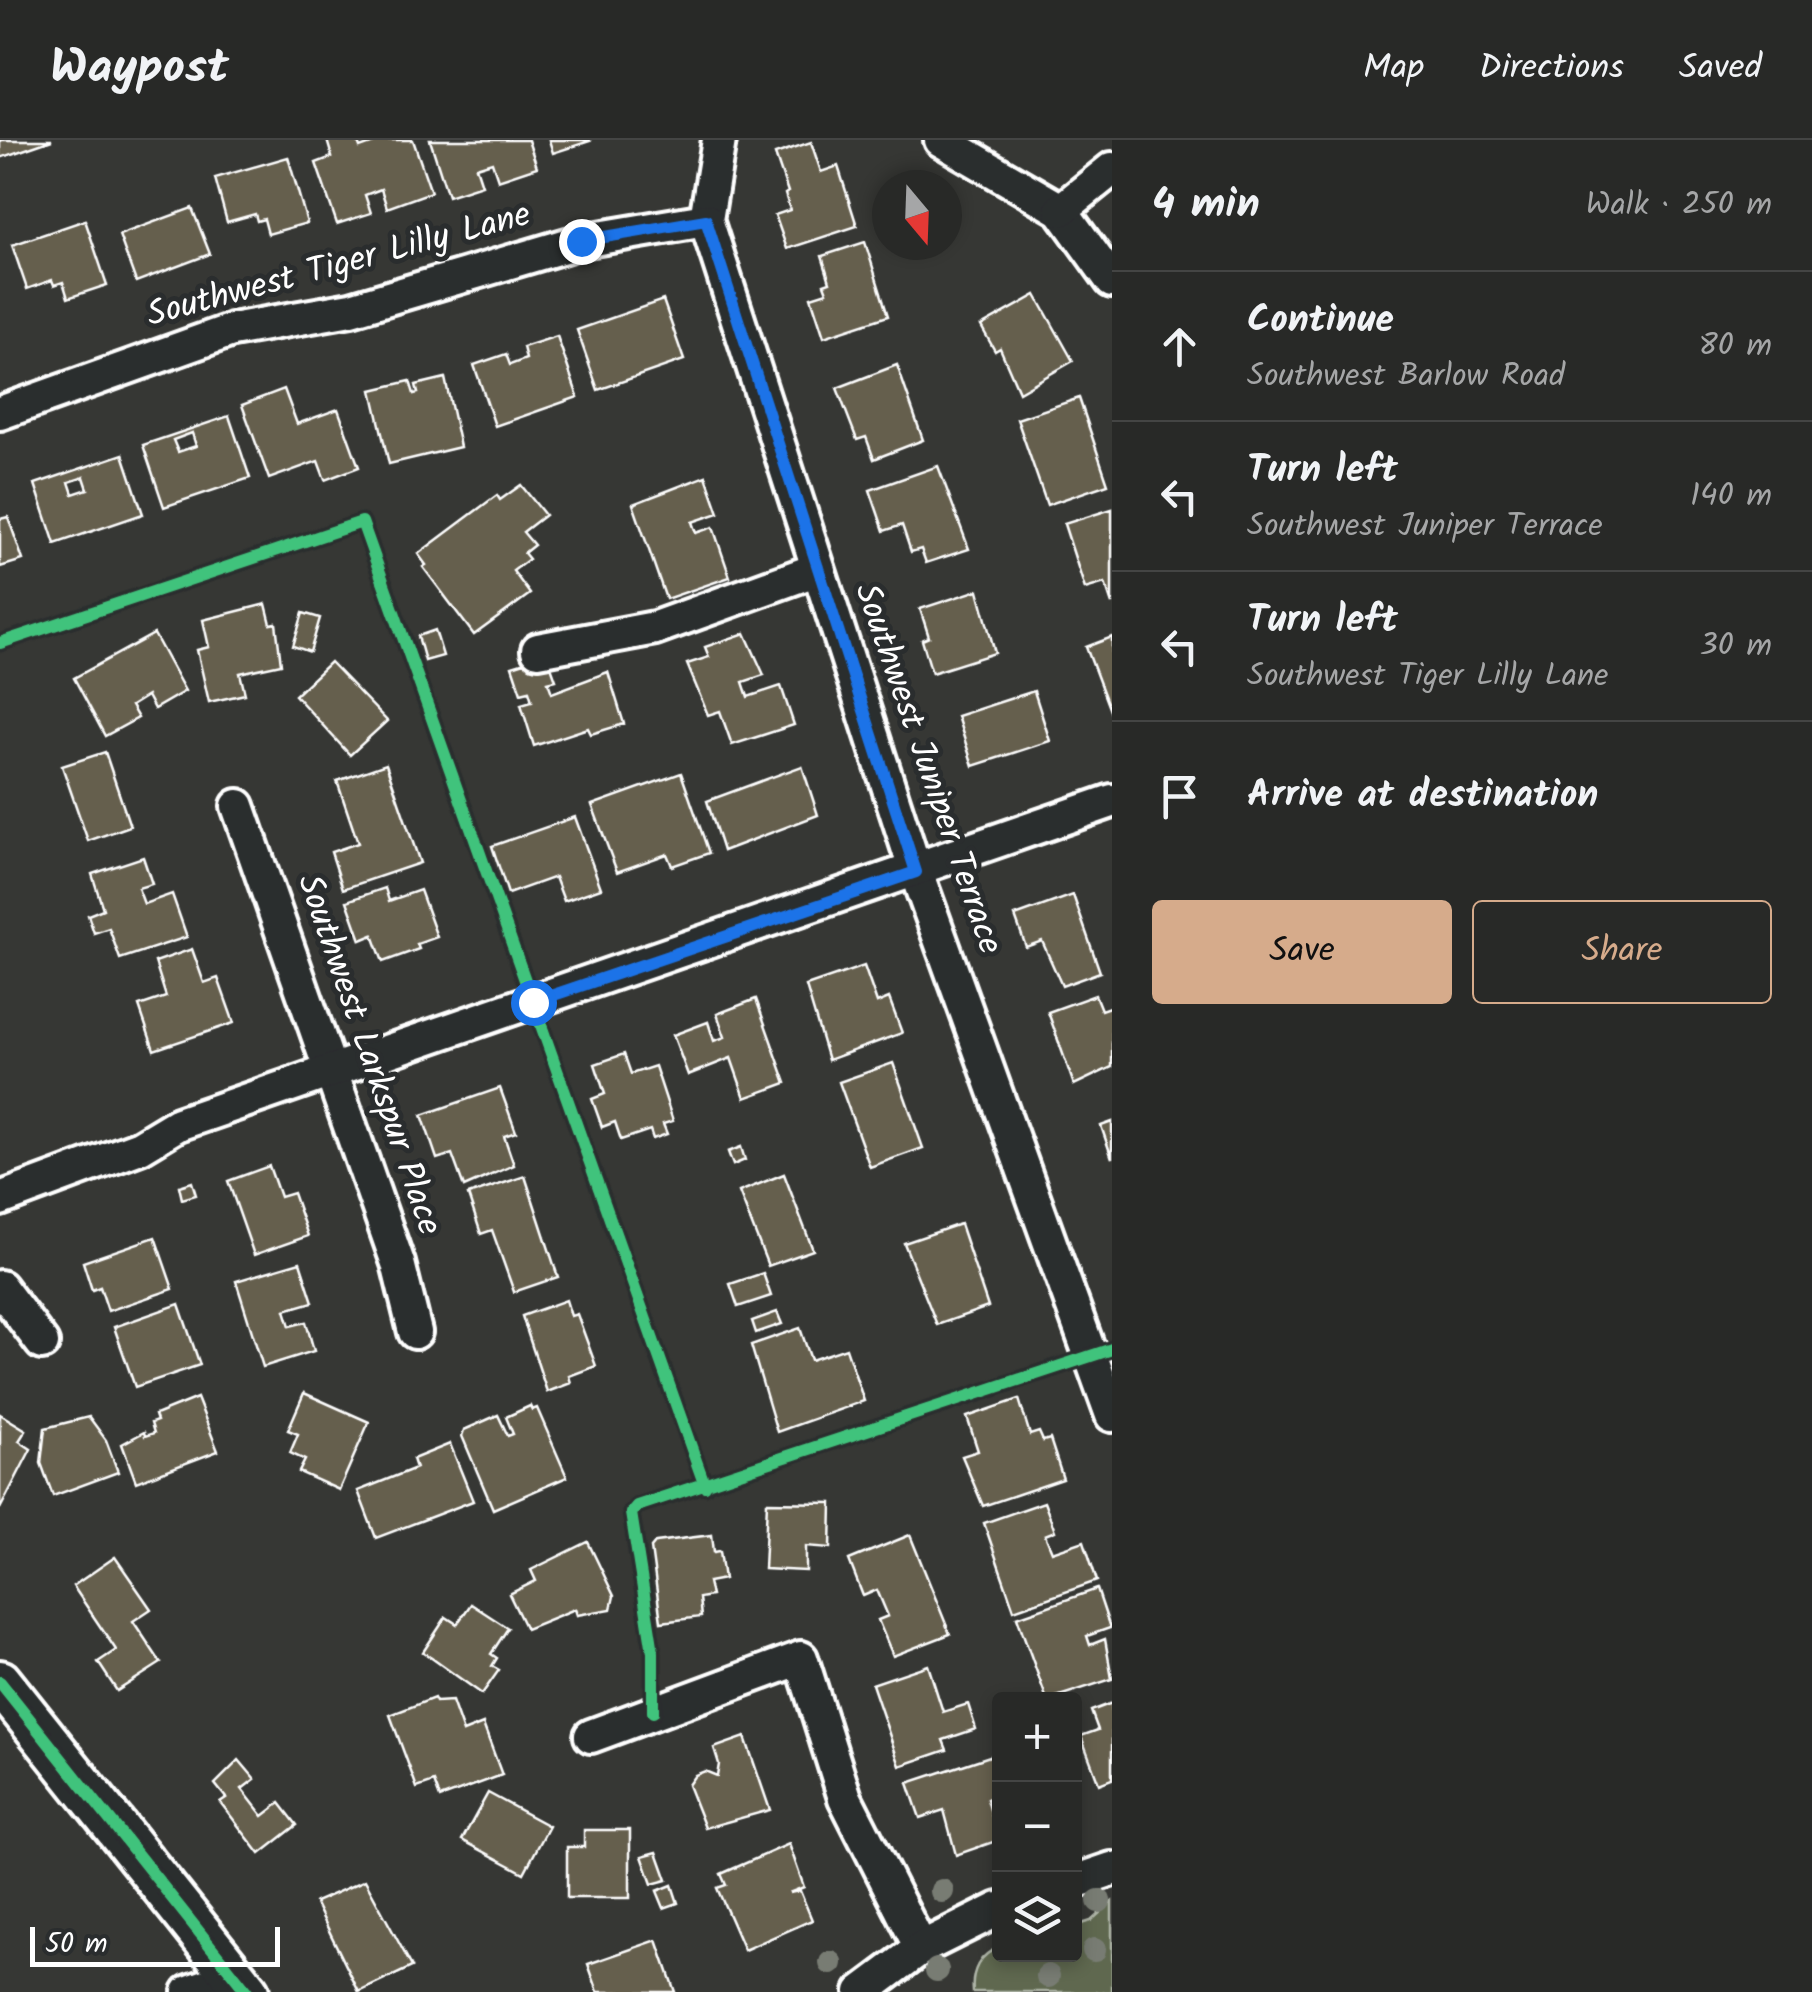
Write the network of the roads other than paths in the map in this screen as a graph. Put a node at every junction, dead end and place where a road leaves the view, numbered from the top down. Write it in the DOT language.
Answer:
graph roads {
  1 [pos="719,140"];
  2 [pos="941,140"];
  3 [pos="1112,169"];
  4 [pos="1061,210"];
  5 [pos="706,220"];
  6 [pos="1112,281"];
  7 [pos="0,413"];
  8 [pos="818,569"];
  9 [pos="538,650"];
  10 [pos="1112,802"];
  11 [pos="238,806"];
  12 [pos="916,872"];
  13 [pos="334,1073"];
  14 [pos="0,1198"];
  15 [pos="0,1288"];
  16 [pos="415,1332"];
  17 [pos="42,1343"];
  18 [pos="1112,1415"];
  19 [pos="0,1682"];
  20 [pos="591,1736"];
  21 [pos="1112,1869"];
  22 [pos="1082,1879"];
  23 [pos="992,1914"];
  24 [pos="921,1948"];
  25 [pos="241,1984"];
  26 [pos="189,1992"];
  27 [pos="862,1992"];
  1 -- 5 [label="street, Southwest Juniper Terrace"];
  2 -- 4 [label="street"];
  3 -- 4 [label="street"];
  4 -- 6 [label="street"];
  5 -- 7 [label="street, Southwest Tiger Lilly Lane"];
  5 -- 8 [label="street, Southwest Juniper Terrace"];
  8 -- 9 [label="street"];
  8 -- 12 [label="street, Southwest Juniper Terrace"];
  10 -- 12 [label="street"];
  11 -- 13 [label="street, Southwest Larkspur Place"];
  12 -- 13 [label="street"];
  12 -- 18 [label="street, Southwest Juniper Terrace"];
  13 -- 14 [label="street"];
  13 -- 16 [label="street, Southwest Larkspur Place"];
  15 -- 17 [label="street"];
  19 -- 25 [label="main road"];
  20 -- 24 [label="street"];
  21 -- 22 [label="street"];
  23 -- 24 [label="street"];
  24 -- 27 [label="street"];
  25 -- 26 [label="street"];
}
